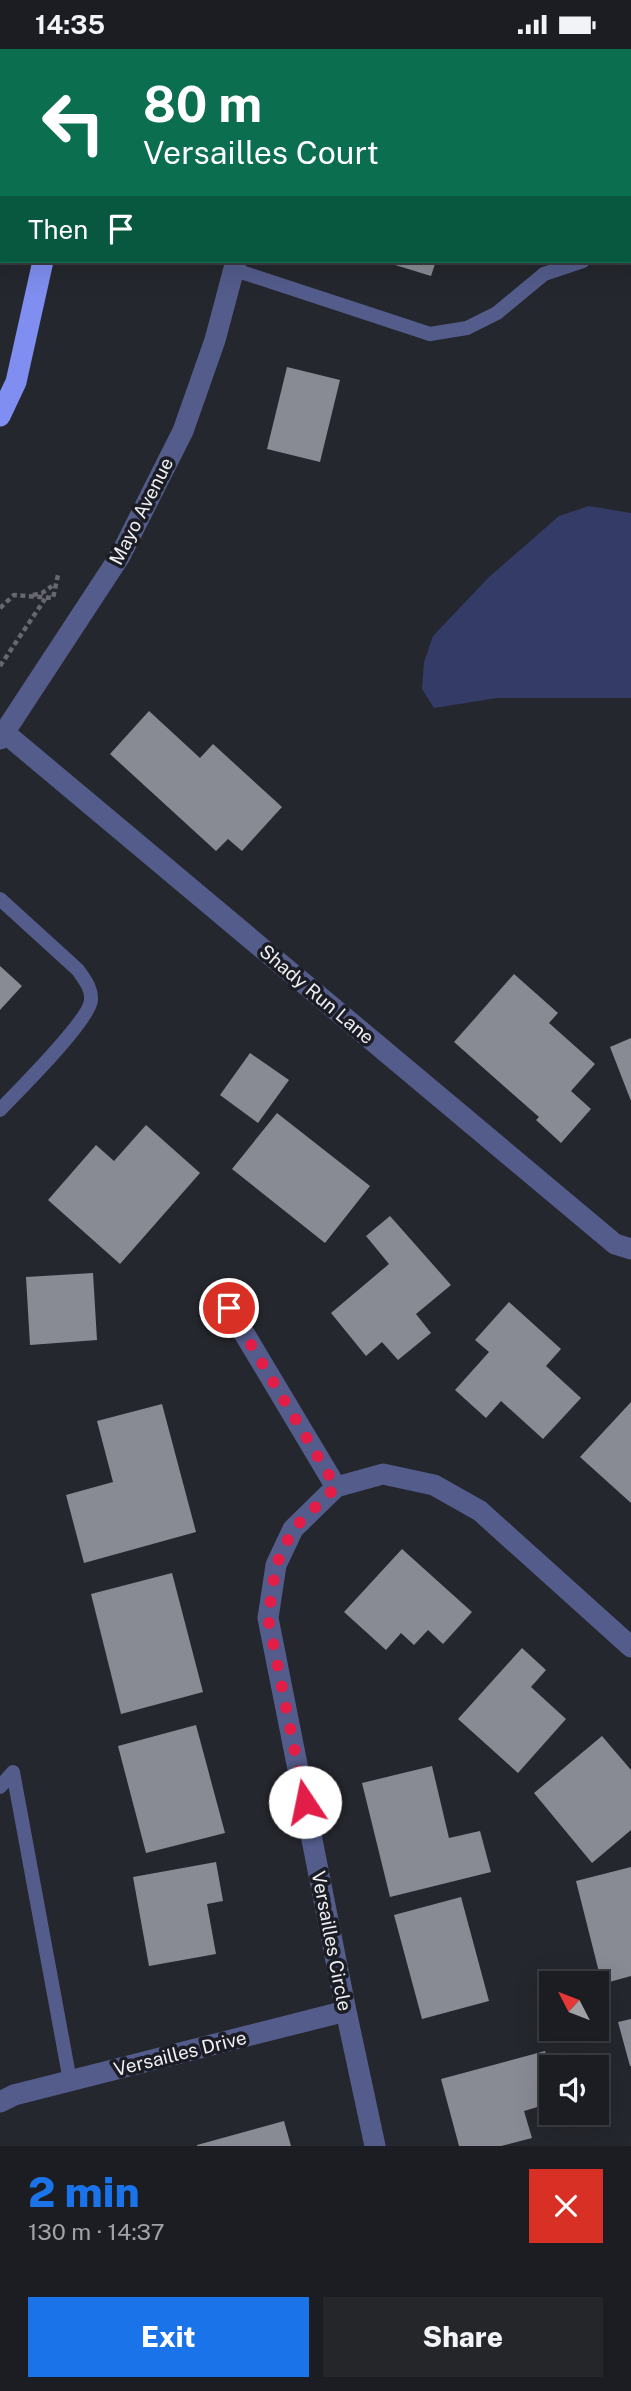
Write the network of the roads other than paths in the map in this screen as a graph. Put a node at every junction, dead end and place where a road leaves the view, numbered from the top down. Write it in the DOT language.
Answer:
graph roads {
  1 [pos="43,263"];
  2 [pos="577,263"];
  3 [pos="235,266"];
  4 [pos="0,416"];
  5 [pos="3,736"];
  6 [pos="0,899"];
  7 [pos="0,1110"];
  8 [pos="631,1249"];
  9 [pos="229,1308"];
  10 [pos="336,1487"];
  11 [pos="631,1647"];
  12 [pos="0,1787"];
  13 [pos="346,2011"];
  14 [pos="70,2081"];
  15 [pos="5,2097"];
  16 [pos="375,2146"];
  1 -- 4 [label="main road"];
  2 -- 3 [label="lane"];
  3 -- 5 [label="street, Mayo Avenue"];
  5 -- 8 [label="street, Shady Run Lane"];
  6 -- 7 [label="lane"];
  9 -- 10 [label="street"];
  10 -- 11 [label="street, Versailles Circle"];
  10 -- 13 [label="street, Versailles Circle"];
  12 -- 14 [label="lane"];
  13 -- 14 [label="street, Versailles Drive"];
  13 -- 16 [label="street, Versailles Circle"];
  14 -- 15 [label="street, Versailles Drive"];
}
